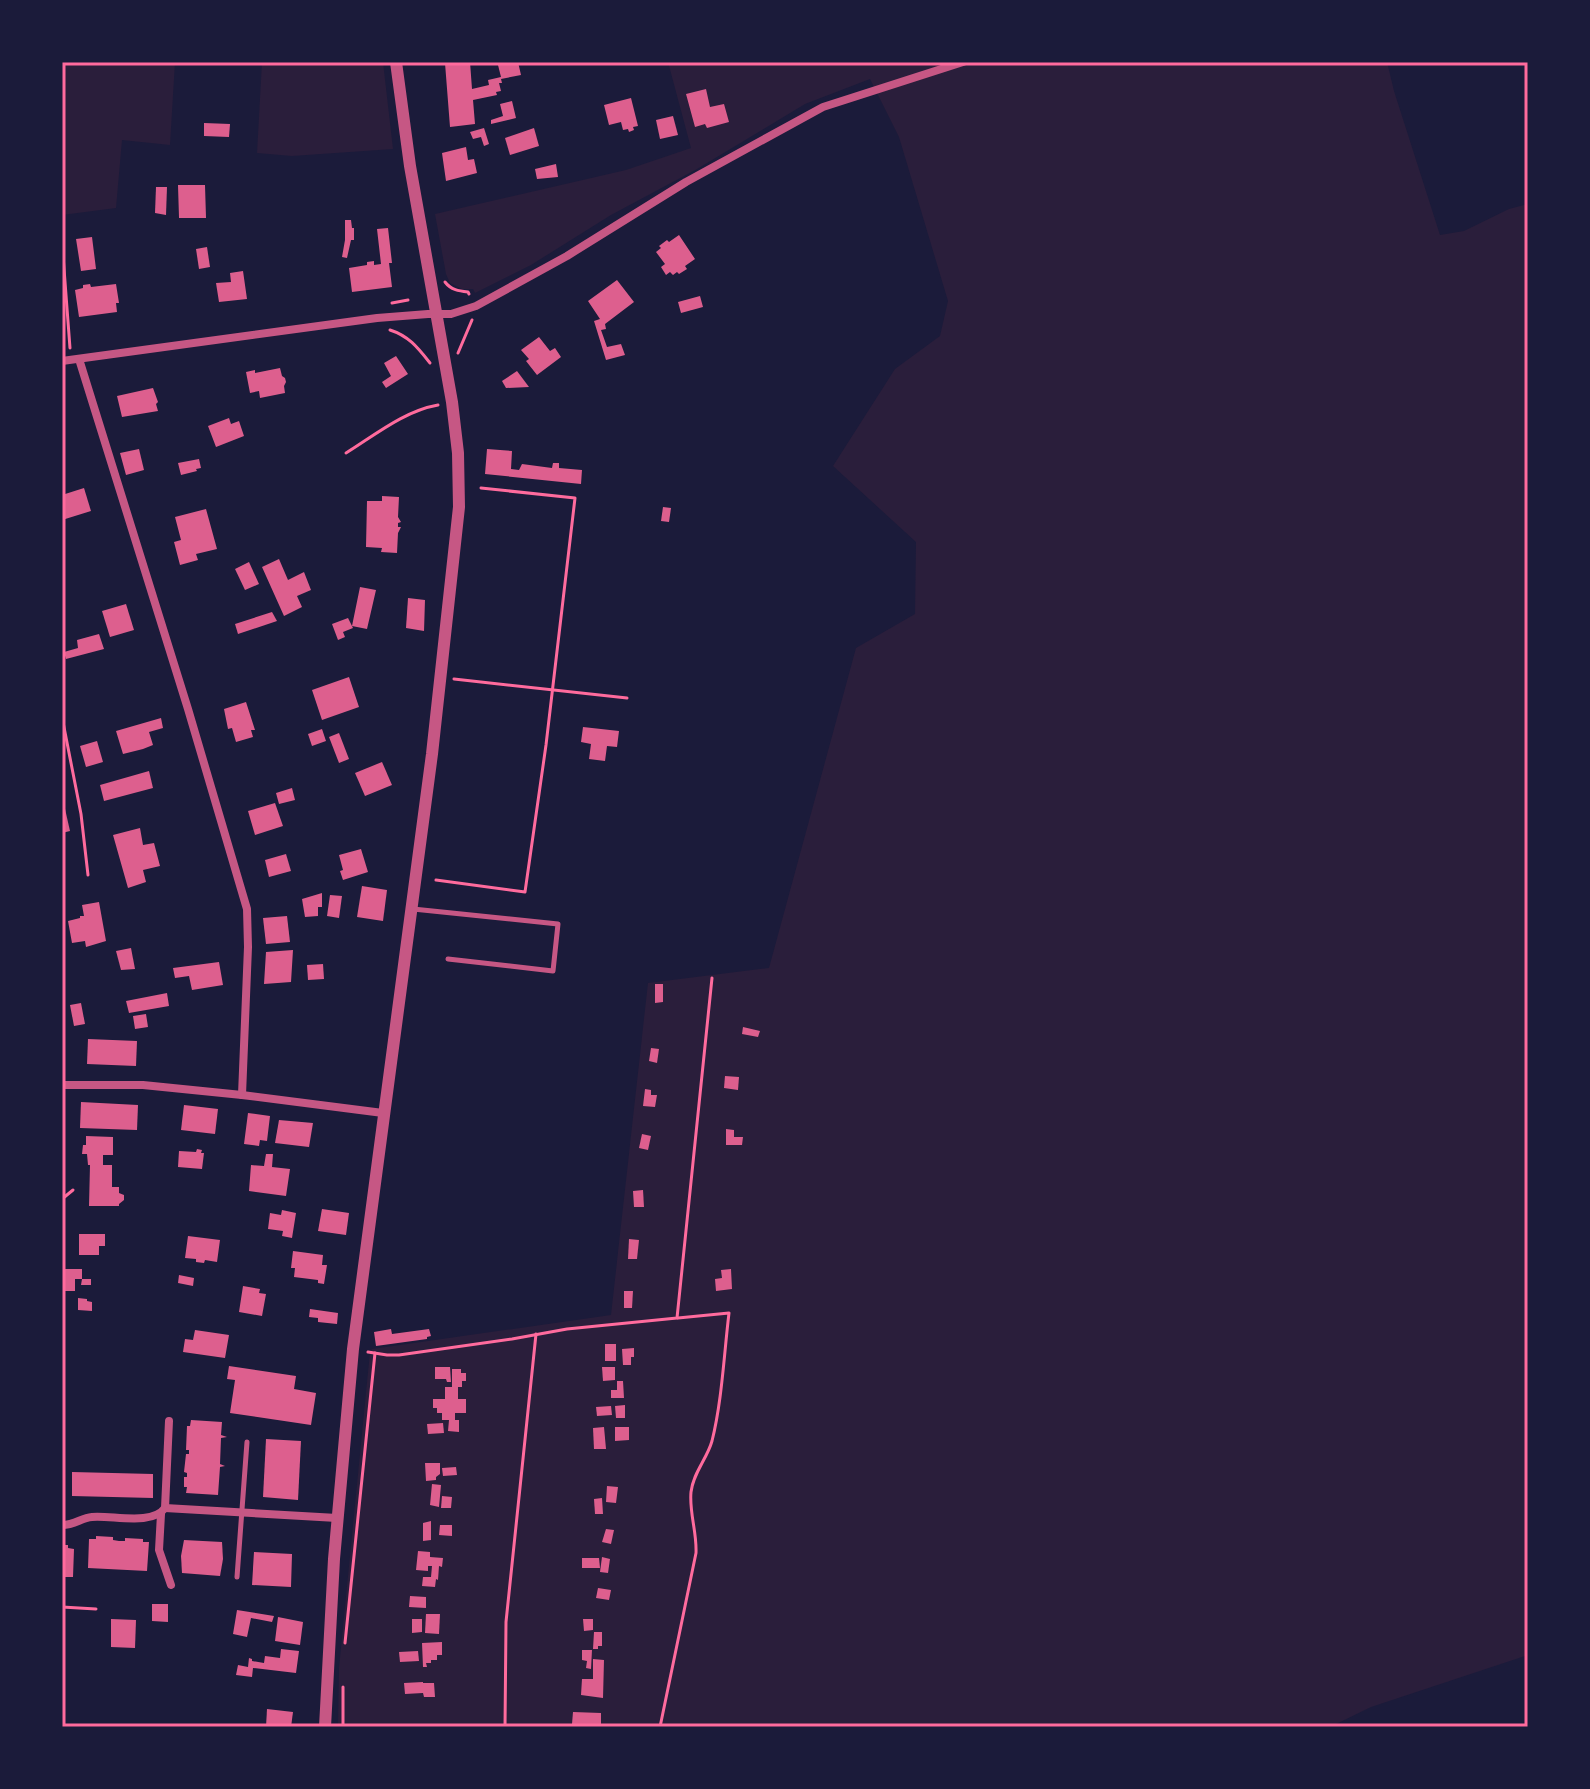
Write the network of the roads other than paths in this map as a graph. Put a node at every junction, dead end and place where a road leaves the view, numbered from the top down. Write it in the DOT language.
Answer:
graph roads {
  1 [pos="396,62"];
  2 [pos="963,62"];
  3 [pos="436,313"];
  4 [pos="71,360"];
  5 [pos="412,909"];
  6 [pos="448,959"];
  7 [pos="62,1085"];
  8 [pos="242,1095"];
  9 [pos="383,1113"];
  10 [pos="169,1421"];
  11 [pos="247,1442"];
  12 [pos="163,1511"];
  13 [pos="242,1512"];
  14 [pos="337,1518"];
  15 [pos="62,1525"];
  16 [pos="237,1577"];
  17 [pos="171,1585"];
  18 [pos="325,1727"];
  1 -- 3 [label="street"];
  2 -- 3 [label="street"];
  3 -- 4 [label="street"];
  3 -- 5 [label="street"];
  4 -- 8 [label="street"];
  5 -- 6 [label="lane"];
  5 -- 9 [label="street"];
  7 -- 8 [label="street"];
  8 -- 9 [label="street"];
  9 -- 14 [label="street"];
  10 -- 12 [label="street"];
  11 -- 13 [label="lane"];
  12 -- 13 [label="street"];
  12 -- 15 [label="street"];
  12 -- 17 [label="street"];
  13 -- 14 [label="street"];
  13 -- 16 [label="lane"];
  14 -- 18 [label="street"];
}
